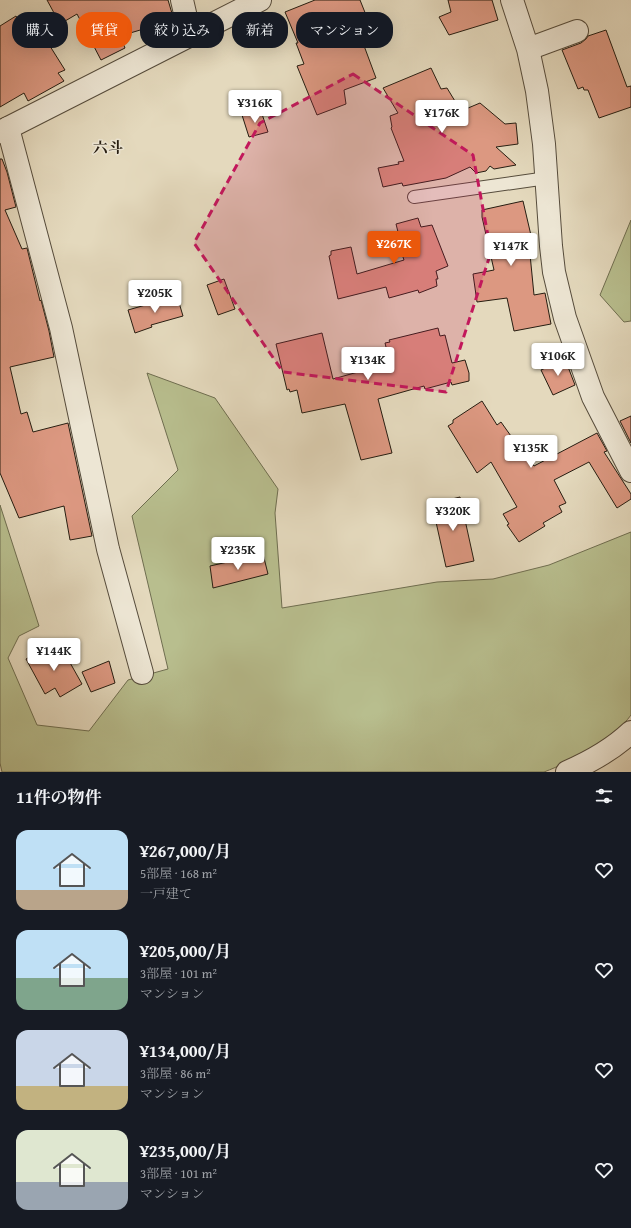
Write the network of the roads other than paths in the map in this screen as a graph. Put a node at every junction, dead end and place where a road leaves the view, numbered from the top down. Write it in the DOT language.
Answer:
graph roads {
  1 [pos="182,0"];
  2 [pos="260,0"];
  3 [pos="512,0"];
  4 [pos="185,12"];
  5 [pos="224,18"];
  6 [pos="577,31"];
  7 [pos="165,48"];
  8 [pos="528,49"];
  9 [pos="4,130"];
  10 [pos="547,178"];
  11 [pos="414,197"];
  12 [pos="631,471"];
  13 [pos="142,673"];
  14 [pos="631,732"];
  15 [pos="567,772"];
  1 -- 4 [label="street"];
  2 -- 5 [label="street"];
  3 -- 8 [label="street"];
  6 -- 8 [label="street"];
  7 -- 9 [label="street"];
  8 -- 10 [label="street"];
  9 -- 13 [label="street"];
  10 -- 11 [label="lane"];
  10 -- 12 [label="street"];
  14 -- 15 [label="street"];
}
